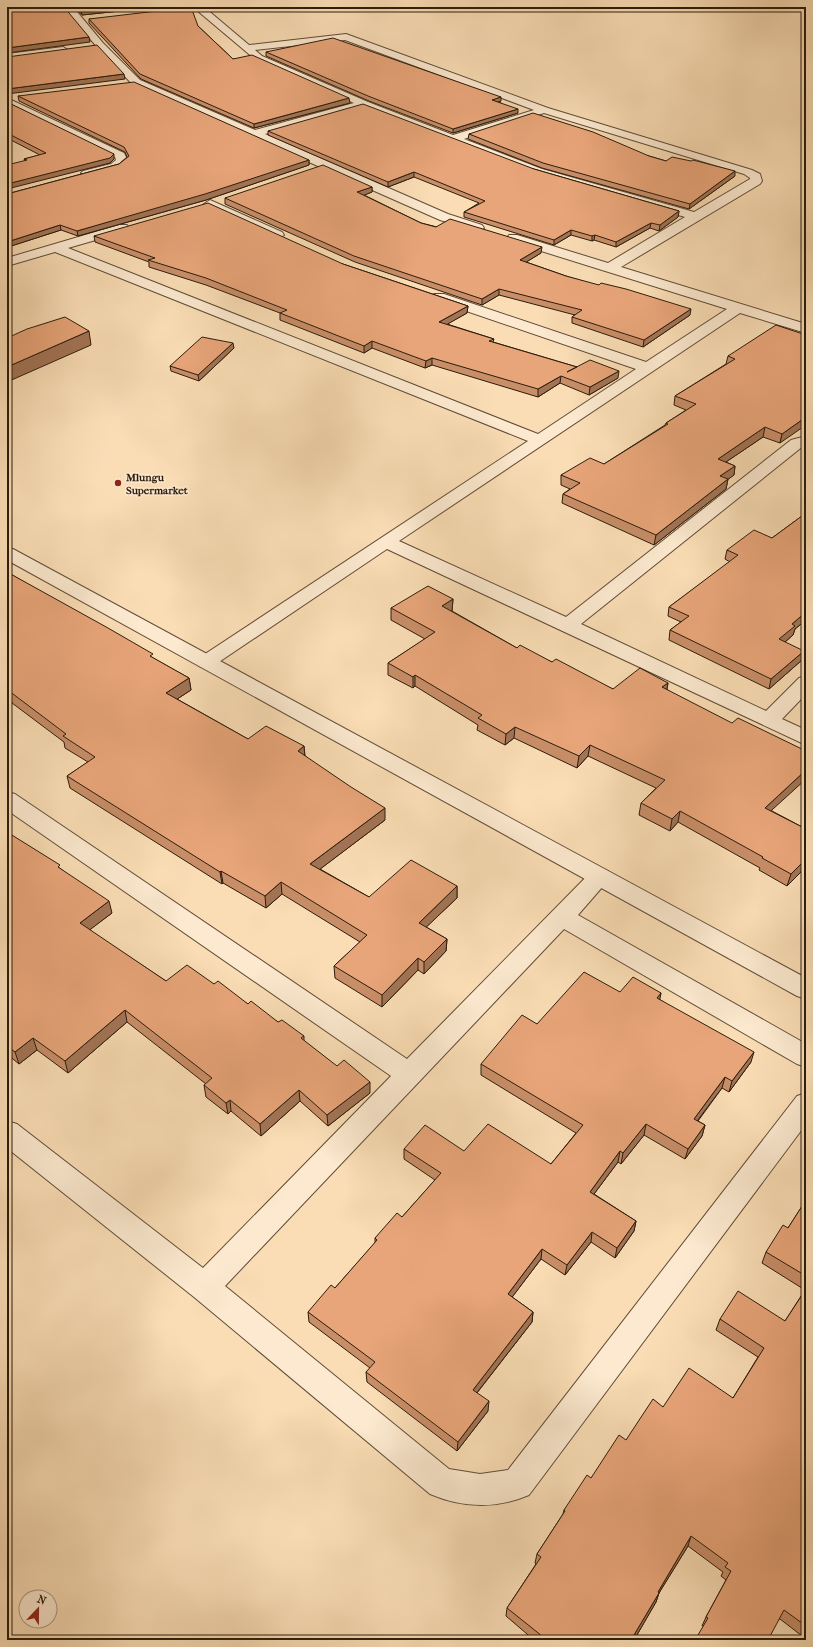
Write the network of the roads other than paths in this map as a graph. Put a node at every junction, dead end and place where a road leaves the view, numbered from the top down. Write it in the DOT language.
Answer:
graph roads {
  1 [pos="68,7"];
  2 [pos="198,7"];
  3 [pos="94,18"];
  4 [pos="79,20"];
  5 [pos="100,45"];
  6 [pos="247,48"];
  7 [pos="7,57"];
  8 [pos="136,82"];
  9 [pos="121,84"];
  10 [pos="22,96"];
  11 [pos="7,100"];
  12 [pos="364,104"];
  13 [pos="544,110"];
  14 [pos="253,134"];
  15 [pos="454,138"];
  16 [pos="323,165"];
  17 [pos="309,170"];
  18 [pos="76,176"];
  19 [pos="224,199"];
  20 [pos="210,204"];
  21 [pos="195,208"];
  22 [pos="695,216"];
  23 [pos="136,224"];
  24 [pos="489,231"];
  25 [pos="504,236"];
  26 [pos="294,242"];
  27 [pos="56,248"];
  28 [pos="7,262"];
  29 [pos="610,268"];
  30 [pos="424,292"];
  31 [pos="739,308"];
  32 [pos="806,329"];
  33 [pos="648,368"];
  34 [pos="540,440"];
  35 [pos="806,441"];
  36 [pos="386,542"];
  37 [pos="7,553"];
  38 [pos="568,625"];
  39 [pos="206,662"];
  40 [pos="806,682"];
  41 [pos="769,720"];
  42 [pos="806,738"];
  43 [pos="7,799"];
  44 [pos="600,877"];
  45 [pos="562,917"];
  46 [pos="806,989"];
  47 [pos="806,1057"];
  48 [pos="410,1075"];
  49 [pos="806,1104"];
  50 [pos="7,1132"];
  51 [pos="204,1287"];
  1 -- 4 [label="street"];
  2 -- 6 [label="street"];
  3 -- 4 [label="street"];
  4 -- 5 [label="street"];
  5 -- 7 [label="street"];
  5 -- 8 [label="street"];
  6 -- 12 [label="street"];
  6 -- 13 [label="street"];
  8 -- 9 [label="street"];
  8 -- 14 [label="street"];
  10 -- 11 [label="street"];
  11 -- 18 [label="street"];
  12 -- 14 [label="street"];
  12 -- 15 [label="street"];
  13 -- 15 [label="street"];
  13 -- 22 [label="street"];
  14 -- 16 [label="street"];
  15 -- 22 [label="street"];
  16 -- 17 [label="street"];
  16 -- 24 [label="street"];
  19 -- 20 [label="street"];
  20 -- 21 [label="street"];
  20 -- 26 [label="street"];
  22 -- 29 [label="street"];
  23 -- 27 [label="street"];
  25 -- 29 [label="street"];
  27 -- 28 [label="street"];
  27 -- 34 [label="street"];
  29 -- 31 [label="street"];
  30 -- 33 [label="street"];
  31 -- 32 [label="street"];
  31 -- 33 [label="street"];
  33 -- 34 [label="street"];
  34 -- 36 [label="street"];
  35 -- 38 [label="street"];
  36 -- 38 [label="street"];
  36 -- 39 [label="street"];
  37 -- 39 [label="street"];
  38 -- 41 [label="street"];
  39 -- 44 [label="street"];
  40 -- 41 [label="street"];
  41 -- 42 [label="street"];
  43 -- 48 [label="street"];
  44 -- 45 [label="street"];
  44 -- 46 [label="street"];
  45 -- 47 [label="street"];
  45 -- 48 [label="street"];
  48 -- 51 [label="street"];
  49 -- 51 [label="street"];
  50 -- 51 [label="street"];
}
